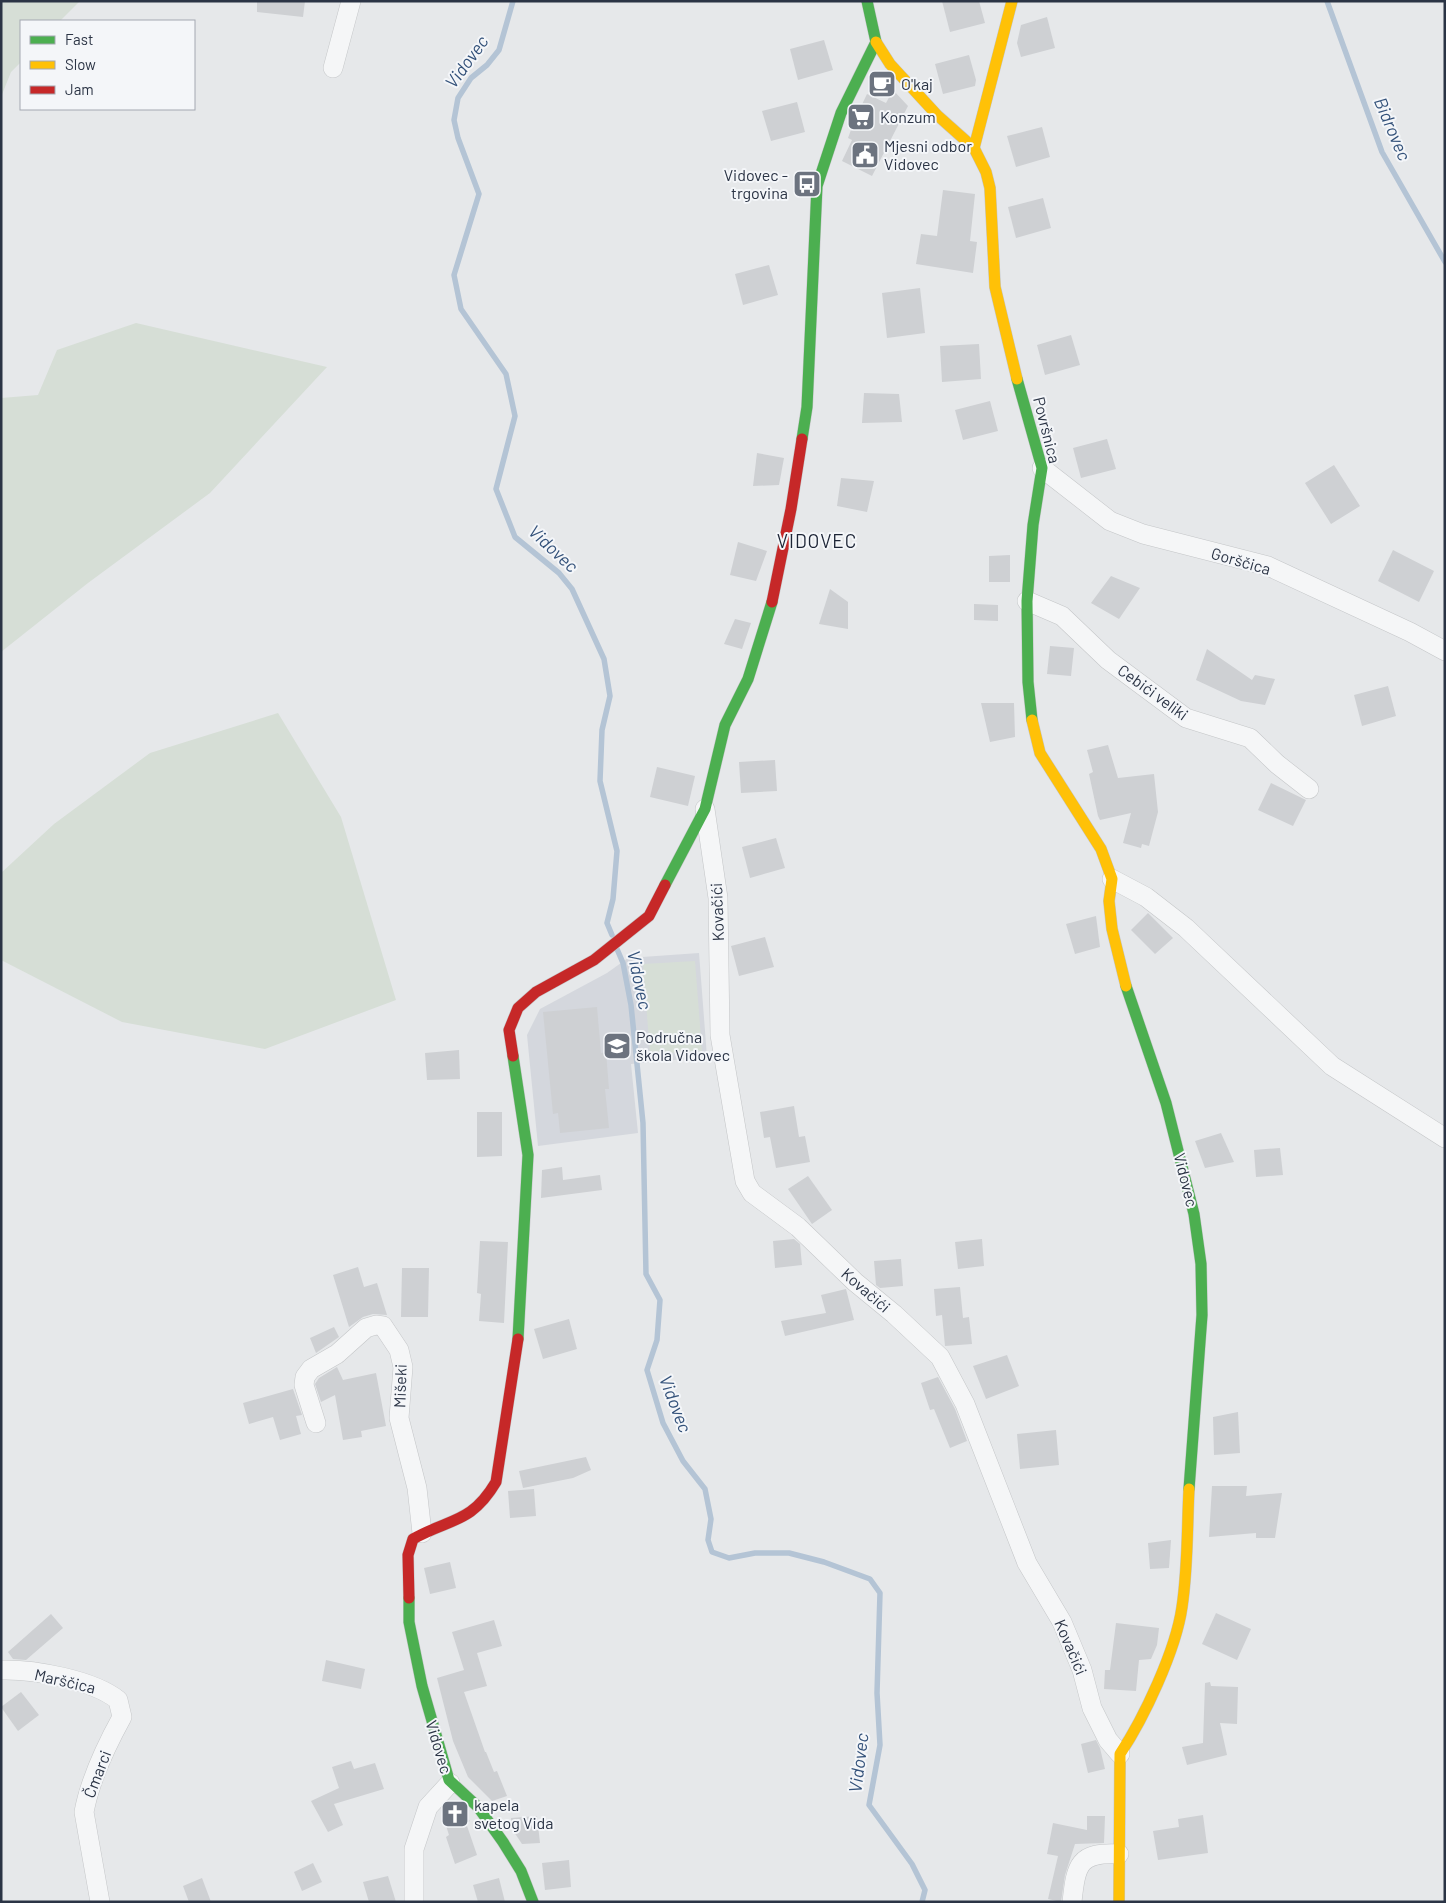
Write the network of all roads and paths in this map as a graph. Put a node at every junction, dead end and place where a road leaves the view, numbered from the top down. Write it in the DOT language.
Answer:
graph roads {
  1 [pos="351,1"];
  2 [pos="867,1"];
  3 [pos="1012,1"];
  4 [pos="876,42"];
  5 [pos="333,68"];
  6 [pos="974,148"];
  7 [pos="1042,468"];
  8 [pos="1027,601"];
  9 [pos="1445,651"];
  10 [pos="1308,789"];
  11 [pos="704,809"];
  12 [pos="1112,879"];
  13 [pos="1445,1138"];
  14 [pos="316,1423"];
  15 [pos="422,1533"];
  16 [pos="1,1670"];
  17 [pos="121,1708"];
  18 [pos="1120,1754"];
  19 [pos="450,1783"];
  20 [pos="1119,1854"];
  21 [pos="100,1902"];
  22 [pos="414,1902"];
  23 [pos="533,1902"];
  24 [pos="1072,1902"];
  25 [pos="1119,1902"];
  1 -- 5 [label="street"];
  2 -- 4 [label="street"];
  3 -- 6 [label="street"];
  4 -- 6 [label="street, Površnica"];
  4 -- 11 [label="street"];
  6 -- 7 [label="street, Površnica"];
  7 -- 8 [label="street, Površnica"];
  7 -- 9 [label="street, Gorščica"];
  8 -- 10 [label="street, Cebići veliki"];
  8 -- 12 [label="street, Površnica"];
  11 -- 15 [label="street"];
  11 -- 18 [label="street, Kovačići"];
  12 -- 13 [label="street"];
  12 -- 18 [label="street, Vidovec"];
  14 -- 15 [label="street, Mišeki"];
  15 -- 19 [label="street, Vidovec"];
  16 -- 17 [label="street, Marščica"];
  17 -- 21 [label="street, Čmarci"];
  18 -- 20 [label="street"];
  19 -- 22 [label="street"];
  19 -- 23 [label="street, Vidovec"];
  20 -- 24 [label="street"];
  20 -- 25 [label="street"];
}
